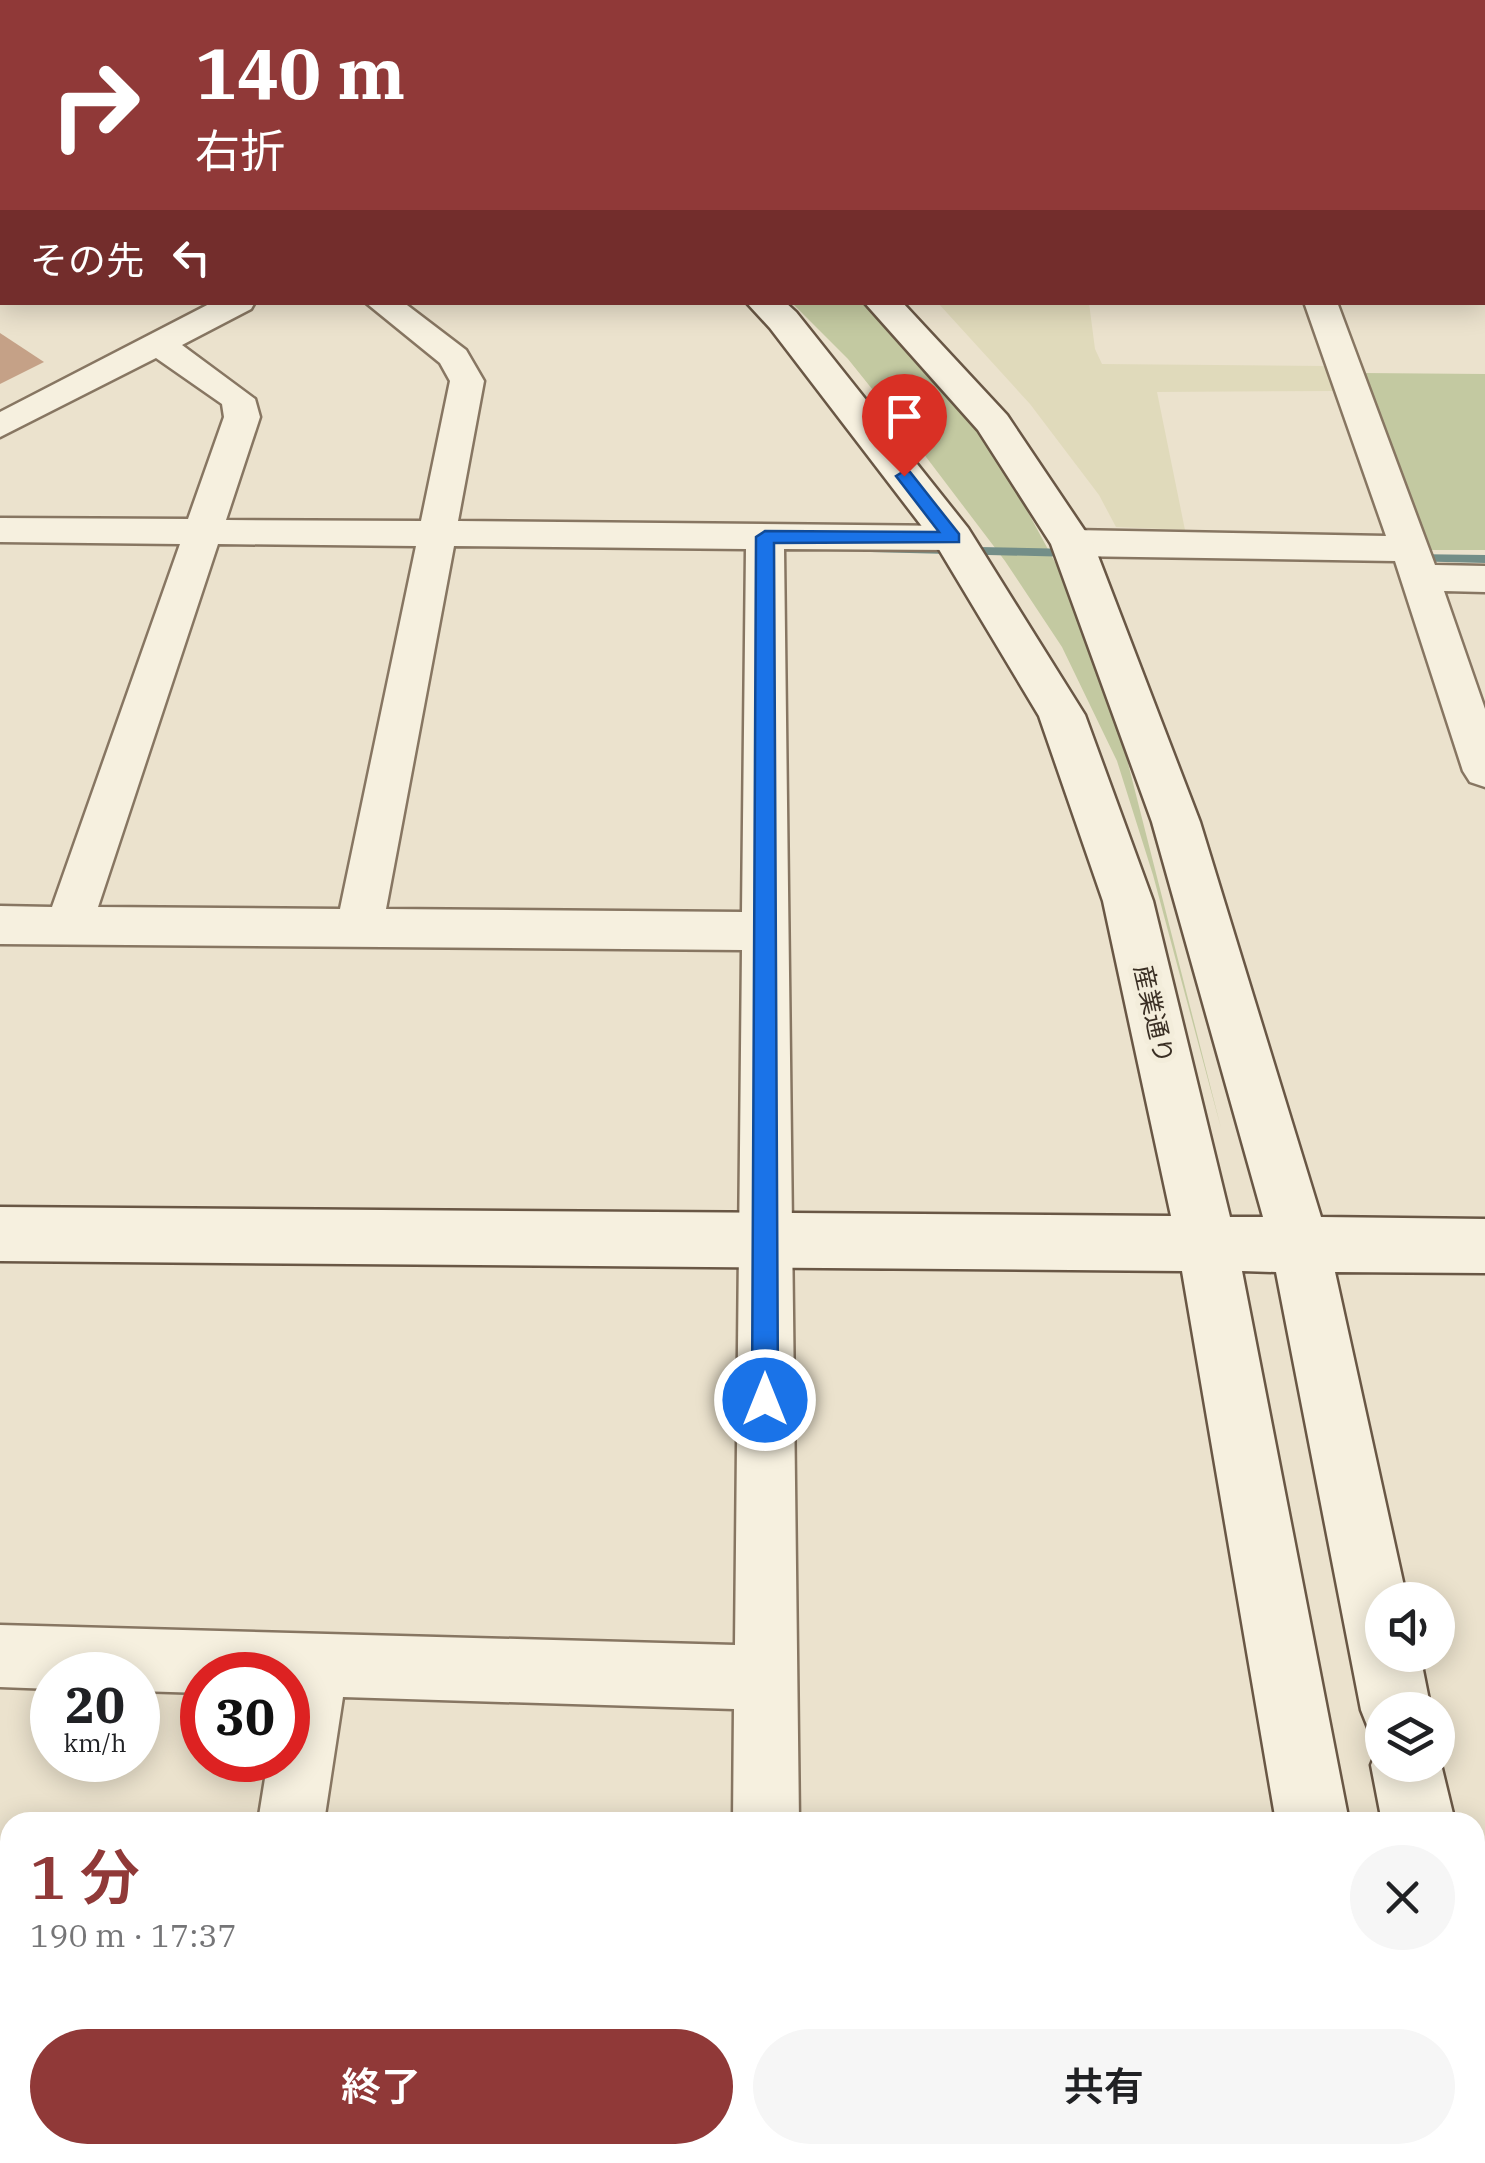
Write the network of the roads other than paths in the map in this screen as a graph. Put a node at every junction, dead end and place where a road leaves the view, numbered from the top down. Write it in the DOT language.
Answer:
graph roads {
  1 [pos="233,305"];
  2 [pos="386,305"];
  3 [pos="767,305"];
  4 [pos="885,305"];
  5 [pos="1321,305"];
  6 [pos="159,344"];
  7 [pos="0,426"];
  8 [pos="0,530"];
  9 [pos="202,534"];
  10 [pos="436,535"];
  11 [pos="765,537"];
  12 [pos="953,538"];
  13 [pos="1072,543"];
  14 [pos="1415,563"];
  15 [pos="1485,579"];
  16 [pos="1485,771"];
  17 [pos="0,925"];
  18 [pos="68,925"];
  19 [pos="360,926"];
  20 [pos="763,931"];
  21 [pos="0,1234"];
  22 [pos="765,1242"];
  23 [pos="1208,1244"];
  24 [pos="1300,1246"];
  25 [pos="1485,1246"];
  26 [pos="1369,1582"];
  27 [pos="0,1656"];
  28 [pos="316,1664"];
  29 [pos="766,1678"];
  30 [pos="1411,1782"];
  31 [pos="292,1812"];
  32 [pos="766,1812"];
  33 [pos="1311,1812"];
  34 [pos="1417,1812"];
  1 -- 6 [label="street"];
  2 -- 10 [label="street"];
  3 -- 12 [label="street, 産業通り"];
  4 -- 13 [label="street"];
  5 -- 14 [label="street"];
  6 -- 7 [label="street"];
  6 -- 9 [label="street"];
  8 -- 9 [label="street"];
  9 -- 10 [label="street"];
  9 -- 18 [label="street"];
  10 -- 11 [label="street"];
  10 -- 19 [label="street"];
  11 -- 12 [label="street"];
  11 -- 20 [label="street"];
  12 -- 23 [label="street, 産業通り"];
  13 -- 14 [label="street"];
  13 -- 24 [label="street"];
  14 -- 15 [label="street"];
  14 -- 16 [label="street"];
  17 -- 18 [label="street"];
  18 -- 19 [label="street"];
  19 -- 20 [label="street"];
  20 -- 22 [label="street"];
  21 -- 22 [label="street"];
  22 -- 23 [label="street"];
  22 -- 29 [label="street"];
  23 -- 24 [label="street"];
  23 -- 33 [label="street, 産業通り"];
  24 -- 25 [label="street"];
  24 -- 26 [label="street"];
  27 -- 28 [label="street"];
  28 -- 29 [label="street"];
  28 -- 31 [label="street"];
  29 -- 32 [label="street"];
  30 -- 34 [label="street"];
}
